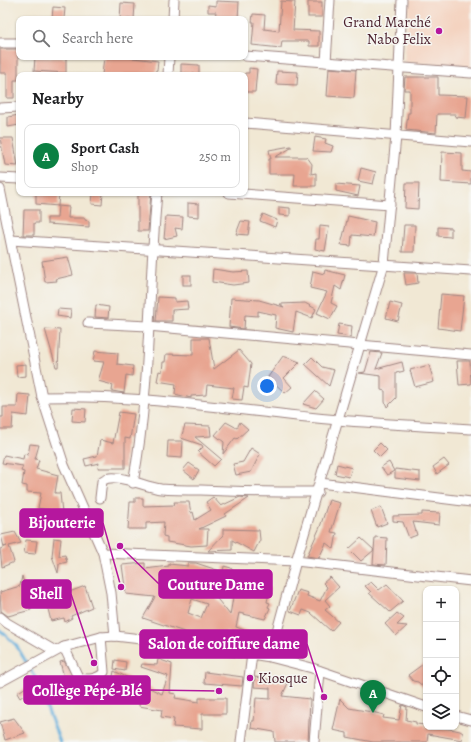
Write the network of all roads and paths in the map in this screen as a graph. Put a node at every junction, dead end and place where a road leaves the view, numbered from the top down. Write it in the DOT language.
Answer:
graph roads {
  1 [pos="174,0"];
  2 [pos="330,0"];
  3 [pos="402,0"];
  4 [pos="173,16"];
  5 [pos="0,43"];
  6 [pos="16,43"];
  7 [pos="248,56"];
  8 [pos="169,60"];
  9 [pos="326,62"];
  10 [pos="398,69"];
  11 [pos="168,72"];
  12 [pos="471,73"];
  13 [pos="16,106"];
  14 [pos="0,108"];
  15 [pos="248,123"];
  16 [pos="396,136"];
  17 [pos="471,142"];
  18 [pos="0,178"];
  19 [pos="16,179"];
  20 [pos="0,189"];
  21 [pos="248,194"];
  22 [pos="157,196"];
  23 [pos="1,200"];
  24 [pos="390,205"];
  25 [pos="11,240"];
  26 [pos="152,250"];
  27 [pos="384,264"];
  28 [pos="471,271"];
  29 [pos="88,323"];
  30 [pos="148,326"];
  31 [pos="360,345"];
  32 [pos="471,355"];
  33 [pos="42,397"];
  34 [pos="145,399"];
  35 [pos="338,420"];
  36 [pos="471,429"];
  37 [pos="133,483"];
  38 [pos="319,487"];
  39 [pos="100,498"];
  40 [pos="471,502"];
  41 [pos="102,553"];
  42 [pos="296,561"];
  43 [pos="471,581"];
  44 [pos="0,617"];
  45 [pos="115,636"];
  46 [pos="102,637"];
  47 [pos="59,649"];
  48 [pos="252,654"];
  49 [pos="270,658"];
  50 [pos="320,671"];
  51 [pos="0,682"];
  52 [pos="423,706"];
  53 [pos="459,717"];
  54 [pos="471,720"];
  55 [pos="241,742"];
  56 [pos="314,742"];
  1 -- 4 [label="street"];
  2 -- 9 [label="street"];
  3 -- 10 [label="street"];
  5 -- 6 [label="street"];
  7 -- 9 [label="street"];
  8 -- 11 [label="street"];
  9 -- 10 [label="street"];
  10 -- 12 [label="street"];
  10 -- 16 [label="street"];
  13 -- 14 [label="street"];
  15 -- 16 [label="street"];
  16 -- 17 [label="street"];
  16 -- 24 [label="street"];
  18 -- 19 [label="street"];
  20 -- 23 [label="street"];
  21 -- 24 [label="street"];
  22 -- 26 [label="street"];
  23 -- 25 [label="street"];
  24 -- 27 [label="street"];
  25 -- 26 [label="street"];
  25 -- 33 [label="street"];
  26 -- 27 [label="street"];
  26 -- 30 [label="street"];
  27 -- 28 [label="street"];
  27 -- 31 [label="street"];
  29 -- 30 [label="street"];
  30 -- 31 [label="street"];
  30 -- 34 [label="street"];
  31 -- 32 [label="street"];
  31 -- 35 [label="street"];
  33 -- 34 [label="street"];
  33 -- 41 [label="street"];
  34 -- 35 [label="street"];
  34 -- 37 [label="street"];
  35 -- 36 [label="street"];
  35 -- 38 [label="street"];
  37 -- 38 [label="street"];
  37 -- 39 [label="street"];
  38 -- 40 [label="street"];
  38 -- 42 [label="street"];
  41 -- 42 [label="street"];
  41 -- 45 [label="street"];
  42 -- 43 [label="street"];
  42 -- 49 [label="street"];
  44 -- 47 [label="street"];
  45 -- 46 [label="street"];
  45 -- 48 [label="street"];
  46 -- 47 [label="street"];
  46 -- 47 [label="street"];
  47 -- 51 [label="street"];
  48 -- 49 [label="street"];
  48 -- 55 [label="street"];
  49 -- 50 [label="street"];
  50 -- 52 [label="street"];
  50 -- 56 [label="street"];
  53 -- 54 [label="street"];
}
